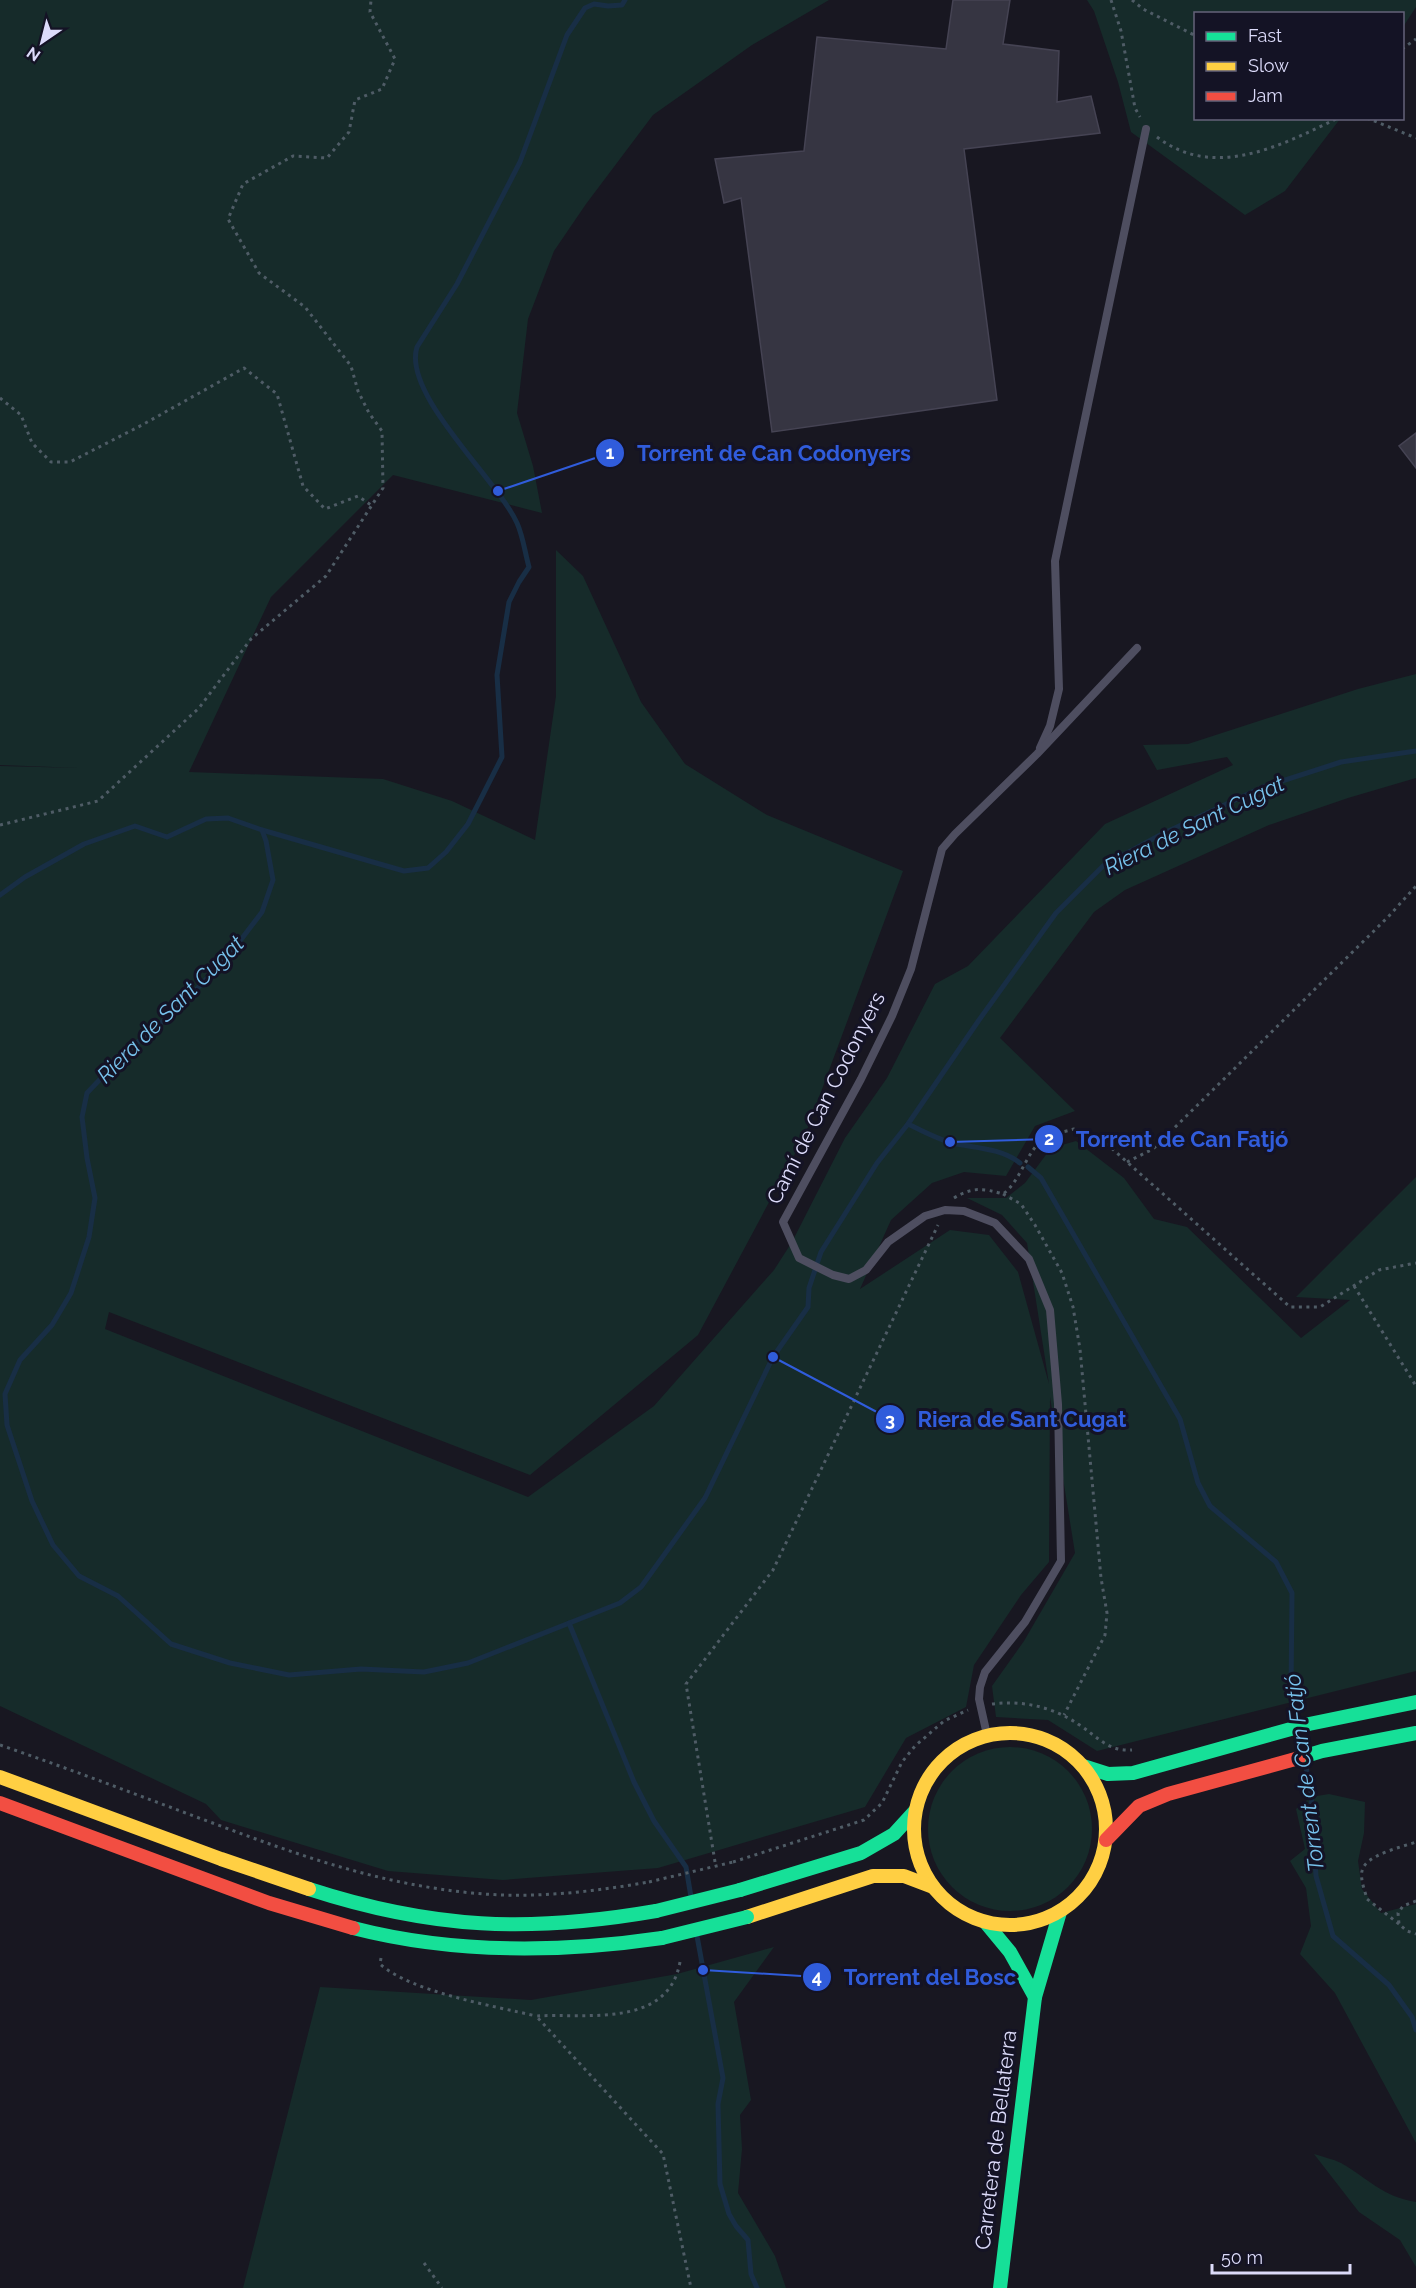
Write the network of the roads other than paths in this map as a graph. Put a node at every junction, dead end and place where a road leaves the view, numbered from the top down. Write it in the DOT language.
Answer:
graph roads {
  1 [pos="1146,129"];
  2 [pos="1137,648"];
  3 [pos="1038,754"];
  4 [pos="1416,1702"];
  5 [pos="1416,1733"];
  6 [pos="987,1735"];
  7 [pos="1083,1766"];
  8 [pos="0,1777"];
  9 [pos="0,1803"];
  10 [pos="915,1811"];
  11 [pos="1106,1840"];
  12 [pos="933,1887"];
  13 [pos="1060,1912"];
  14 [pos="986,1923"];
  15 [pos="1035,1997"];
  16 [pos="1000,2288"];
  1 -- 3 [label="lane"];
  2 -- 3 [label="lane"];
  3 -- 6 [label="lane, Camí de Can Codonyers"];
  4 -- 7 [label="main road"];
  5 -- 11 [label="main road"];
  6 -- 7 [label="main road"];
  6 -- 10 [label="main road"];
  7 -- 11 [label="main road"];
  8 -- 10 [label="main road, bridge"];
  9 -- 12 [label="main road, bridge"];
  10 -- 12 [label="main road"];
  11 -- 13 [label="main road"];
  12 -- 14 [label="main road"];
  13 -- 14 [label="main road"];
  13 -- 15 [label="main road, Carretera de Bellaterra"];
  14 -- 15 [label="main road"];
  15 -- 16 [label="main road, Carretera de Bellaterra"];
}
